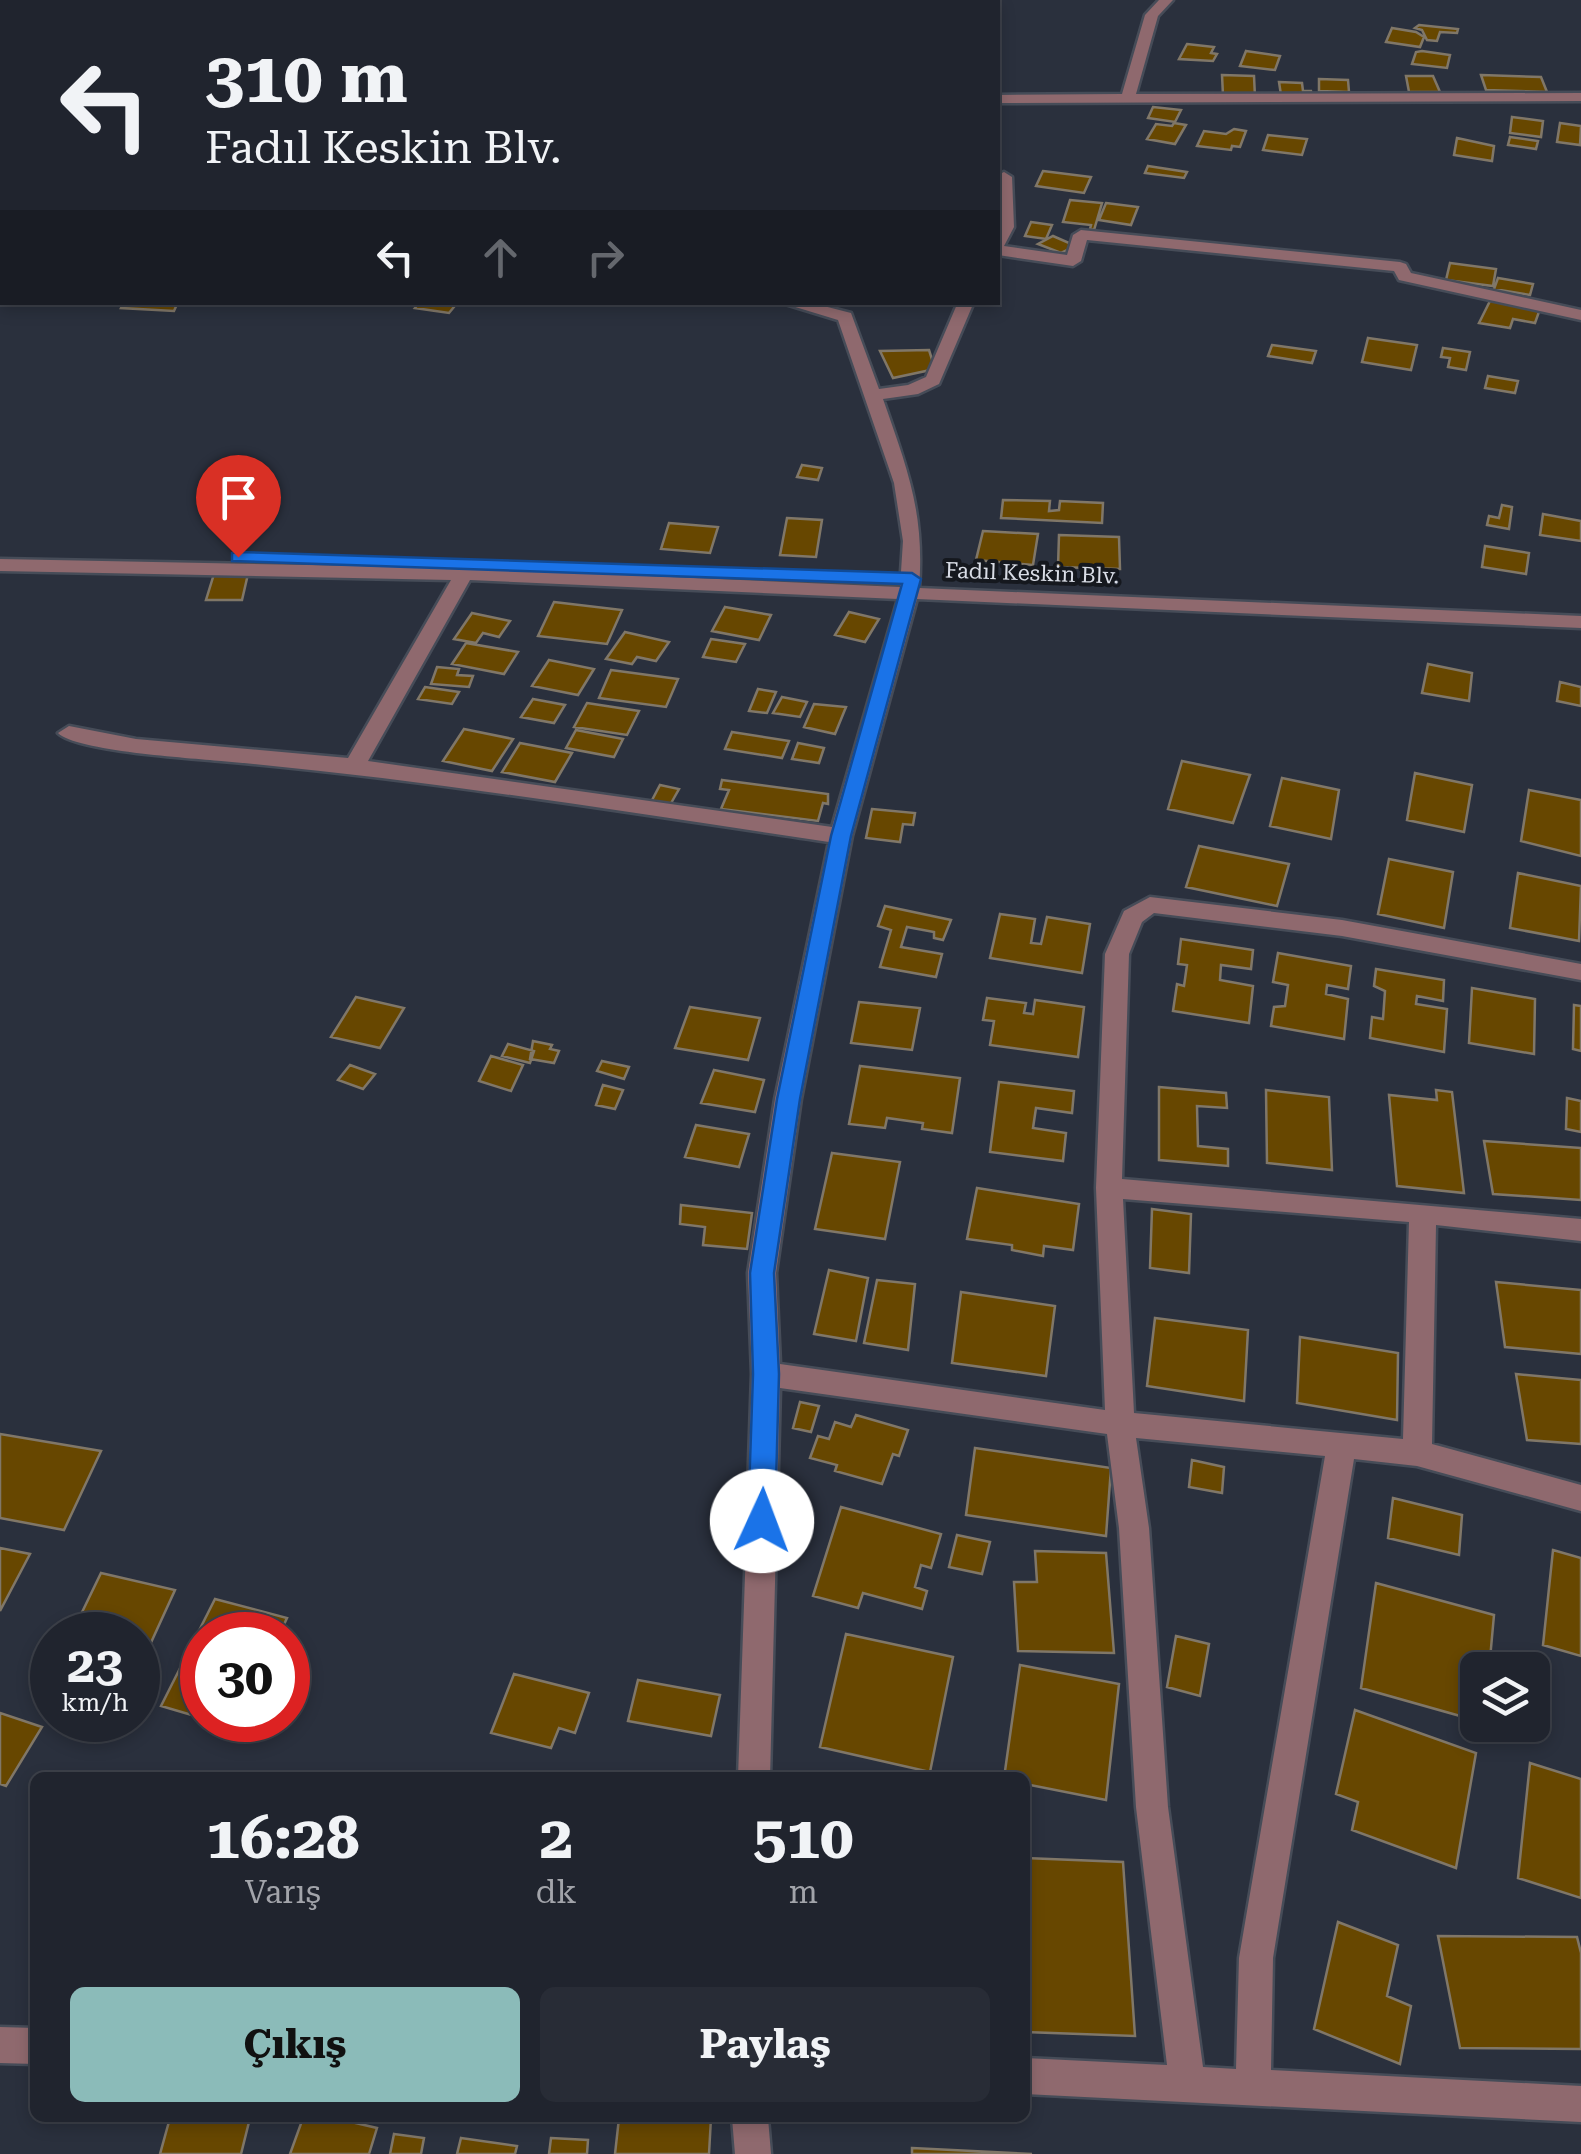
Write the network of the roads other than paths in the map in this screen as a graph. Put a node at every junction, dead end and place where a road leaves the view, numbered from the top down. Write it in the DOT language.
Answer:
graph roads {
  1 [pos="1166,0"];
  2 [pos="1581,97"];
  3 [pos="1128,98"];
  4 [pos="1000,99"];
  5 [pos="1004,177"];
  6 [pos="1000,241"];
  7 [pos="1000,246"];
  8 [pos="799,305"];
  9 [pos="965,305"];
  10 [pos="1581,315"];
  11 [pos="874,395"];
  12 [pos="0,549"];
  13 [pos="0,565"];
  14 [pos="464,574"];
  15 [pos="911,586"];
  16 [pos="1581,606"];
  17 [pos="1581,622"];
  18 [pos="69,733"];
  19 [pos="354,766"];
  20 [pos="841,836"];
  21 [pos="1581,972"];
  22 [pos="1109,1188"];
  23 [pos="1423,1213"];
  24 [pos="1581,1230"];
  25 [pos="766,1374"];
  26 [pos="1120,1424"];
  27 [pos="1341,1446"];
  28 [pos="1417,1454"];
  29 [pos="1581,1498"];
  30 [pos="754,1772"];
  31 [pos="0,2044"];
  32 [pos="30,2046"];
  33 [pos="1030,2076"];
  34 [pos="1187,2083"];
  35 [pos="1253,2088"];
  36 [pos="1581,2104"];
  37 [pos="750,2122"];
  38 [pos="753,2154"];
  1 -- 3 [label="street"];
  2 -- 3 [label="street"];
  3 -- 4 [label="street"];
  5 -- 6 [label="street"];
  7 -- 10 [label="street"];
  8 -- 11 [label="street"];
  9 -- 11 [label="street"];
  11 -- 15 [label="street"];
  12 -- 15 [label="street, Fadıl Keskin Blv."];
  13 -- 14 [label="street, Fadıl Keskin Blv."];
  14 -- 15 [label="street, Fadıl Keskin Blv."];
  14 -- 19 [label="street"];
  15 -- 16 [label="street, Fadıl Keskin Blv."];
  15 -- 17 [label="street, Fadıl Keskin Blv."];
  15 -- 20 [label="street"];
  18 -- 19 [label="street"];
  19 -- 20 [label="street"];
  20 -- 25 [label="street"];
  21 -- 22 [label="street"];
  22 -- 23 [label="street"];
  22 -- 26 [label="street"];
  23 -- 24 [label="street"];
  23 -- 28 [label="street"];
  25 -- 26 [label="street"];
  25 -- 30 [label="street"];
  26 -- 27 [label="street"];
  26 -- 34 [label="street"];
  27 -- 28 [label="street"];
  27 -- 35 [label="street"];
  28 -- 29 [label="street"];
  31 -- 32 [label="street"];
  33 -- 34 [label="street"];
  34 -- 35 [label="street"];
  35 -- 36 [label="street"];
  37 -- 38 [label="street"];
}
